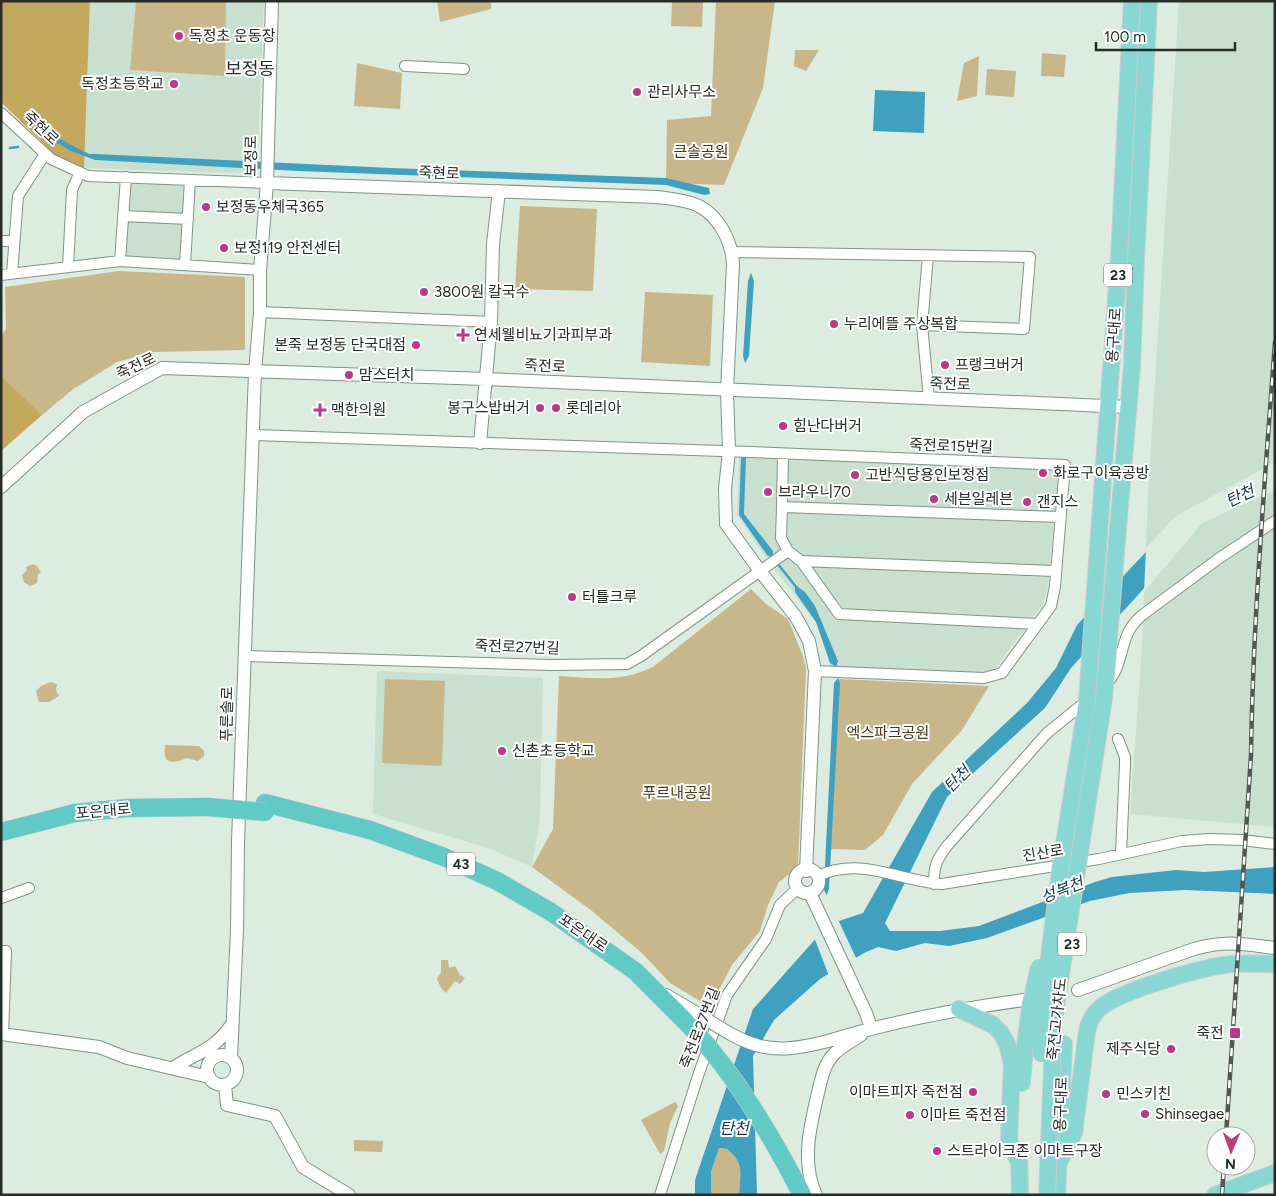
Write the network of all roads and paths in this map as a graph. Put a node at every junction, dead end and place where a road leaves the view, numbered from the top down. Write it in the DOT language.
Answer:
graph roads {
  1 [pos="272,1"];
  2 [pos="1132,1"];
  3 [pos="1150,1"];
  4 [pos="405,66"];
  5 [pos="464,69"];
  6 [pos="1,113"];
  7 [pos="45,154"];
  8 [pos="80,172"];
  9 [pos="126,177"];
  10 [pos="267,178"];
  11 [pos="190,180"];
  12 [pos="498,190"];
  13 [pos="123,216"];
  14 [pos="188,219"];
  15 [pos="1,241"];
  16 [pos="14,242"];
  17 [pos="732,252"];
  18 [pos="928,256"];
  19 [pos="120,262"];
  20 [pos="185,265"];
  21 [pos="68,267"];
  22 [pos="260,270"];
  23 [pos="6,274"];
  24 [pos="260,312"];
  25 [pos="491,322"];
  26 [pos="922,325"];
  27 [pos="255,372"];
  28 [pos="486,379"];
  29 [pos="727,391"];
  30 [pos="929,399"];
  31 [pos="1110,406"];
  32 [pos="1128,407"];
  33 [pos="254,435"];
  34 [pos="480,443"];
  35 [pos="729,451"];
  36 [pos="783,454"];
  37 [pos="1,487"];
  38 [pos="782,507"];
  39 [pos="1061,517"];
  40 [pos="1275,521"];
  41 [pos="787,552"];
  42 [pos="801,561"];
  43 [pos="1055,570"];
  44 [pos="760,571"];
  45 [pos="1038,624"];
  46 [pos="245,656"];
  47 [pos="815,671"];
  48 [pos="1118,739"];
  49 [pos="208,802"];
  50 [pos="265,808"];
  51 [pos="1,820"];
  52 [pos="1,832"];
  53 [pos="1275,844"];
  54 [pos="1081,845"];
  55 [pos="1063,850"];
  56 [pos="1121,854"];
  57 [pos="806,871"];
  58 [pos="821,874"];
  59 [pos="938,884"];
  60 [pos="29,888"];
  61 [pos="807,894"];
  62 [pos="1,898"];
  63 [pos="1275,948"];
  64 [pos="1,951"];
  65 [pos="1275,964"];
  66 [pos="1078,990"];
  67 [pos="1024,1000"];
  68 [pos="960,1009"];
  69 [pos="232,1024"];
  70 [pos="692,1025"];
  71 [pos="871,1028"];
  72 [pos="2,1034"];
  73 [pos="231,1057"];
  74 [pos="173,1068"];
  75 [pos="209,1077"];
  76 [pos="225,1085"];
  77 [pos="1058,1164"];
  78 [pos="1019,1167"];
  79 [pos="1275,1173"];
  80 [pos="1056,1192"];
  81 [pos="349,1195"];
  82 [pos="660,1195"];
  83 [pos="791,1195"];
  84 [pos="802,1195"];
  85 [pos="816,1195"];
  86 [pos="1015,1195"];
  87 [pos="1020,1195"];
  88 [pos="1036,1195"];
  89 [pos="1215,1195"];
  1 -- 10 [label="street, 보정로"];
  2 -- 31 [label="main road, 용구대로 / 23"];
  3 -- 32 [label="main road, 용구대로 / 23"];
  4 -- 5 [label="street"];
  6 -- 7 [label="street, 죽현로"];
  7 -- 8 [label="street, 죽현로"];
  7 -- 16 [label="street"];
  8 -- 9 [label="street, 죽현로"];
  8 -- 21 [label="street"];
  9 -- 11 [label="street, 죽현로"];
  9 -- 13 [label="street"];
  10 -- 11 [label="street, 죽현로"];
  10 -- 12 [label="street, 죽현로"];
  10 -- 22 [label="street, 보정로"];
  11 -- 14 [label="street"];
  12 -- 17 [label="street, 죽현로"];
  12 -- 25 [label="street"];
  13 -- 14 [label="street"];
  13 -- 19 [label="street"];
  14 -- 20 [label="street"];
  15 -- 16 [label="street"];
  16 -- 23 [label="street"];
  17 -- 18 [label="street"];
  17 -- 29 [label="street, 죽현로"];
  18 -- 26 [label="street"];
  18 -- 26 [label="street"];
  19 -- 20 [label="street"];
  19 -- 21 [label="street"];
  20 -- 22 [label="street"];
  21 -- 23 [label="street"];
  22 -- 24 [label="street, 보정로"];
  24 -- 25 [label="street"];
  24 -- 27 [label="street, 보정로"];
  25 -- 28 [label="street"];
  26 -- 30 [label="street"];
  27 -- 28 [label="street, 죽전로"];
  27 -- 33 [label="street, 푸른솔로"];
  27 -- 37 [label="street, 죽전로"];
  28 -- 29 [label="street, 죽전로"];
  28 -- 34 [label="street"];
  29 -- 30 [label="street, 죽전로"];
  29 -- 35 [label="street"];
  30 -- 31 [label="street, 죽전로"];
  31 -- 32 [label="street, 죽전로"];
  31 -- 55 [label="main road, 용구대로 / 23, bridge"];
  32 -- 54 [label="main road, 용구대로 / 23, bridge"];
  33 -- 34 [label="street, 죽전로15번길"];
  33 -- 46 [label="street, 푸른솔로"];
  34 -- 35 [label="street, 죽전로15번길"];
  35 -- 36 [label="street, 죽전로15번길"];
  35 -- 44 [label="street"];
  36 -- 38 [label="street"];
  36 -- 39 [label="street, 죽전로15번길"];
  38 -- 39 [label="street"];
  38 -- 41 [label="street"];
  39 -- 43 [label="street, 죽전로15번길"];
  40 -- 59 [label="street"];
  41 -- 42 [label="street"];
  41 -- 44 [label="street"];
  42 -- 43 [label="street"];
  42 -- 45 [label="street"];
  43 -- 45 [label="street, 죽전로15번길"];
  44 -- 46 [label="street, 죽전로27번길"];
  44 -- 47 [label="street"];
  45 -- 47 [label="street, 죽전로15번길"];
  46 -- 69 [label="street, 푸른솔로"];
  47 -- 57 [label="street"];
  48 -- 56 [label="street"];
  49 -- 50 [label="highway, 43, bridge"];
  49 -- 51 [label="highway, 포은대로 / 43"];
  49 -- 52 [label="highway, 포은대로 / 43"];
  50 -- 70 [label="highway, 포은대로 / 43"];
  50 -- 70 [label="highway, 포은대로 / 43"];
  53 -- 56 [label="street, 진산로"];
  54 -- 77 [label="main road, 용구대로 / 23, bridge"];
  54 -- 80 [label="main road, 죽전고가차도, bridge"];
  55 -- 78 [label="main road, 23, bridge"];
  55 -- 88 [label="main road, 죽전고가차도, bridge"];
  56 -- 59 [label="street, 진산로"];
  57 -- 58 [label="street"];
  57 -- 61 [label="street"];
  58 -- 59 [label="street, 진산로"];
  58 -- 61 [label="street"];
  60 -- 62 [label="street"];
  61 -- 71 [label="street"];
  61 -- 82 [label="street, 죽전로27번길"];
  63 -- 66 [label="street"];
  64 -- 72 [label="street"];
  65 -- 77 [label="main road"];
  67 -- 68 [label="street"];
  68 -- 71 [label="street"];
  68 -- 78 [label="main road"];
  69 -- 73 [label="street, 푸른솔로"];
  69 -- 74 [label="street"];
  70 -- 71 [label="street, bridge"];
  70 -- 83 [label="highway, 포은대로 / 43"];
  70 -- 84 [label="highway, 포은대로 / 43, bridge"];
  71 -- 85 [label="street"];
  72 -- 74 [label="street"];
  73 -- 75 [label="street"];
  73 -- 76 [label="street"];
  74 -- 75 [label="street"];
  75 -- 76 [label="street"];
  76 -- 81 [label="street"];
  77 -- 80 [label="main road, 용구대로 / 23"];
  78 -- 86 [label="main road"];
  78 -- 87 [label="main road, 23"];
  79 -- 89 [label="main road"];
}
